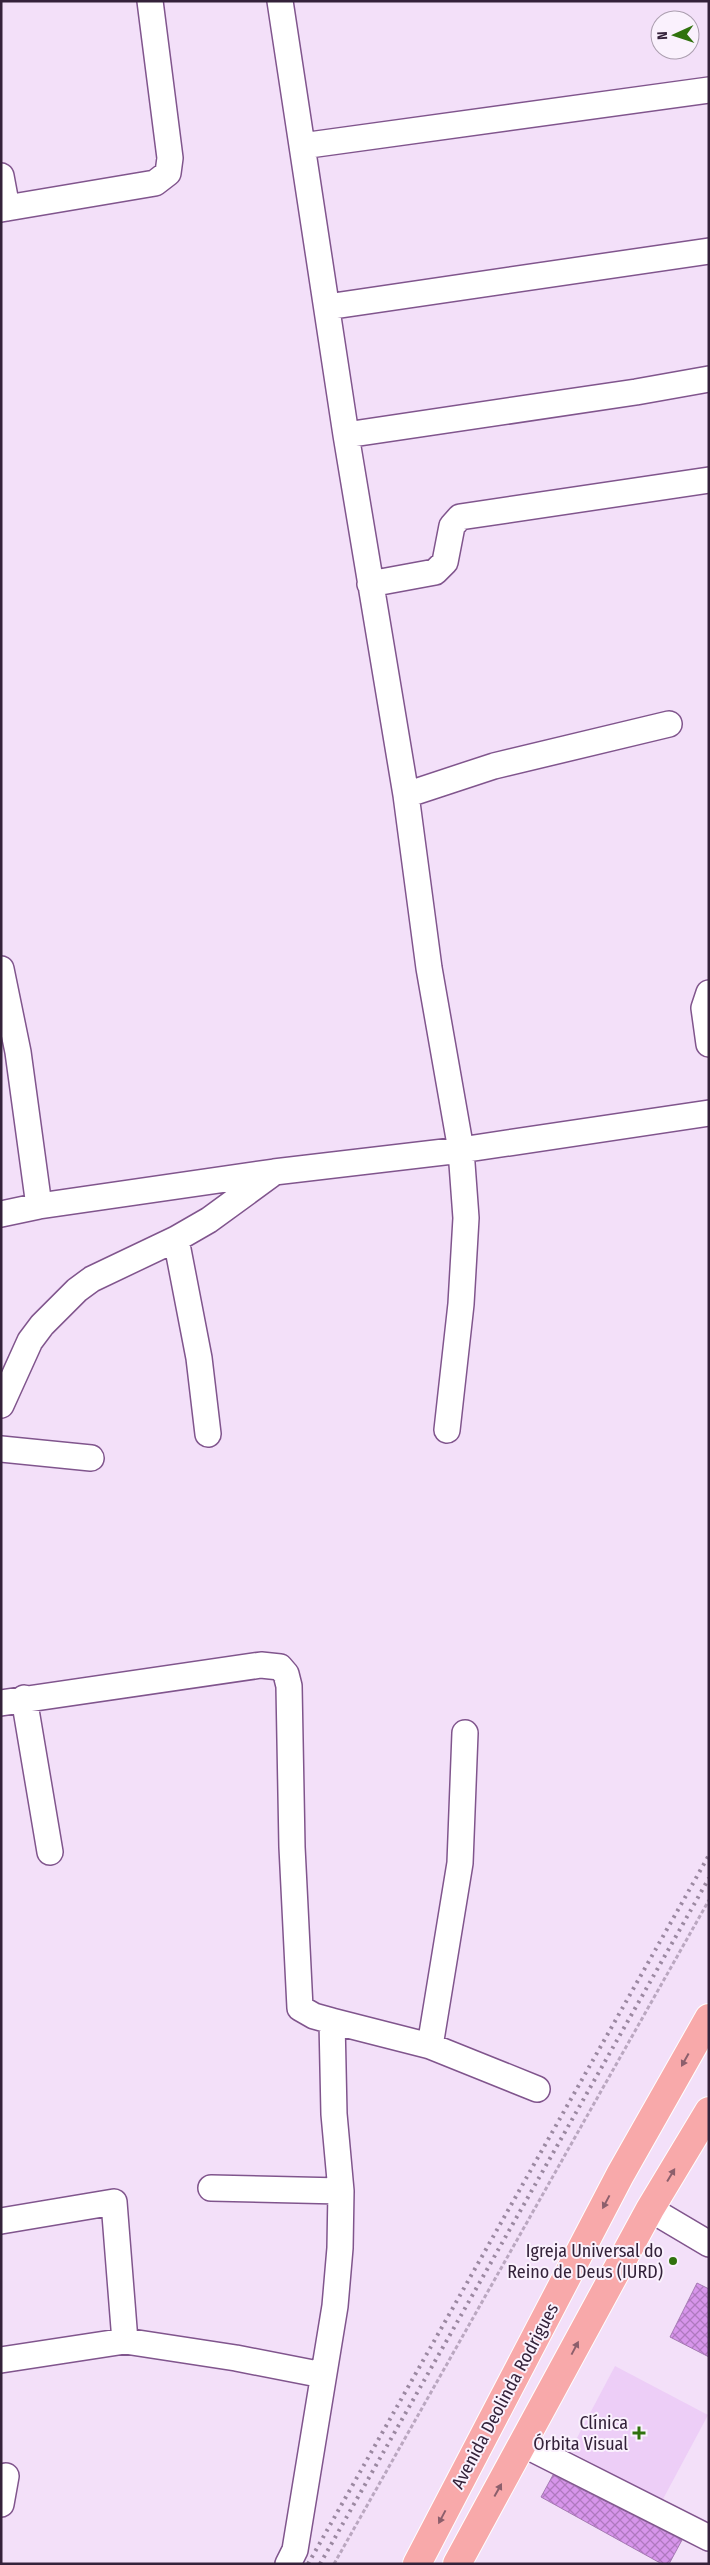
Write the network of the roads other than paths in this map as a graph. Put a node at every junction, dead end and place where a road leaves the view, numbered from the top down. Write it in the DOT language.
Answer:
graph roads {
  1 [pos="150,1"];
  2 [pos="280,1"];
  3 [pos="709,90"];
  4 [pos="302,146"];
  5 [pos="1,176"];
  6 [pos="4,209"];
  7 [pos="709,251"];
  8 [pos="327,307"];
  9 [pos="709,379"];
  10 [pos="346,435"];
  11 [pos="709,480"];
  12 [pos="370,584"];
  13 [pos="669,724"];
  14 [pos="406,795"];
  15 [pos="1,969"];
  16 [pos="709,993"];
  17 [pos="709,1044"];
  18 [pos="709,1113"];
  19 [pos="461,1150"];
  20 [pos="274,1172"];
  21 [pos="39,1206"];
  22 [pos="1,1214"];
  23 [pos="176,1239"];
  24 [pos="1,1405"];
  25 [pos="447,1430"];
  26 [pos="208,1434"];
  27 [pos="1,1450"];
  28 [pos="91,1458"];
  29 [pos="12,1701"];
  30 [pos="465,1733"];
  31 [pos="50,1852"];
  32 [pos="709,2018"];
  33 [pos="332,2021"];
  34 [pos="430,2046"];
  35 [pos="537,2090"];
  36 [pos="709,2111"];
  37 [pos="211,2188"];
  38 [pos="341,2191"];
  39 [pos="650,2210"];
  40 [pos="1,2220"];
  41 [pos="709,2244"];
  42 [pos="124,2341"];
  43 [pos="1,2360"];
  44 [pos="323,2375"];
  45 [pos="523,2444"];
  46 [pos="6,2476"];
  47 [pos="1,2504"];
  48 [pos="709,2538"];
  49 [pos="288,2564"];
  50 [pos="417,2564"];
  51 [pos="458,2564"];
  1 -- 6 [label="street"];
  2 -- 4 [label="street"];
  3 -- 4 [label="street"];
  4 -- 8 [label="street"];
  5 -- 6 [label="street"];
  7 -- 8 [label="street"];
  8 -- 10 [label="street"];
  9 -- 10 [label="street"];
  10 -- 12 [label="street"];
  11 -- 12 [label="street"];
  12 -- 14 [label="street"];
  13 -- 14 [label="street"];
  14 -- 19 [label="street"];
  15 -- 21 [label="street"];
  16 -- 17 [label="street"];
  18 -- 19 [label="street"];
  19 -- 20 [label="street"];
  19 -- 25 [label="street"];
  20 -- 21 [label="street"];
  20 -- 23 [label="street"];
  21 -- 22 [label="street"];
  23 -- 24 [label="street"];
  23 -- 26 [label="street"];
  27 -- 28 [label="street"];
  29 -- 31 [label="street"];
  29 -- 33 [label="street"];
  30 -- 34 [label="street"];
  32 -- 50 [label="highway, Avenida Deolinda Rodrigues, one-way"];
  33 -- 34 [label="street"];
  33 -- 38 [label="street"];
  34 -- 35 [label="street"];
  39 -- 36 [label="highway, one-way"];
  37 -- 38 [label="street"];
  38 -- 44 [label="street"];
  39 -- 41 [label="street"];
  45 -- 39 [label="highway, one-way"];
  40 -- 42 [label="street"];
  42 -- 43 [label="street"];
  42 -- 44 [label="street"];
  44 -- 49 [label="street"];
  45 -- 48 [label="street"];
  51 -- 45 [label="highway, one-way"];
  46 -- 47 [label="street"];
}
